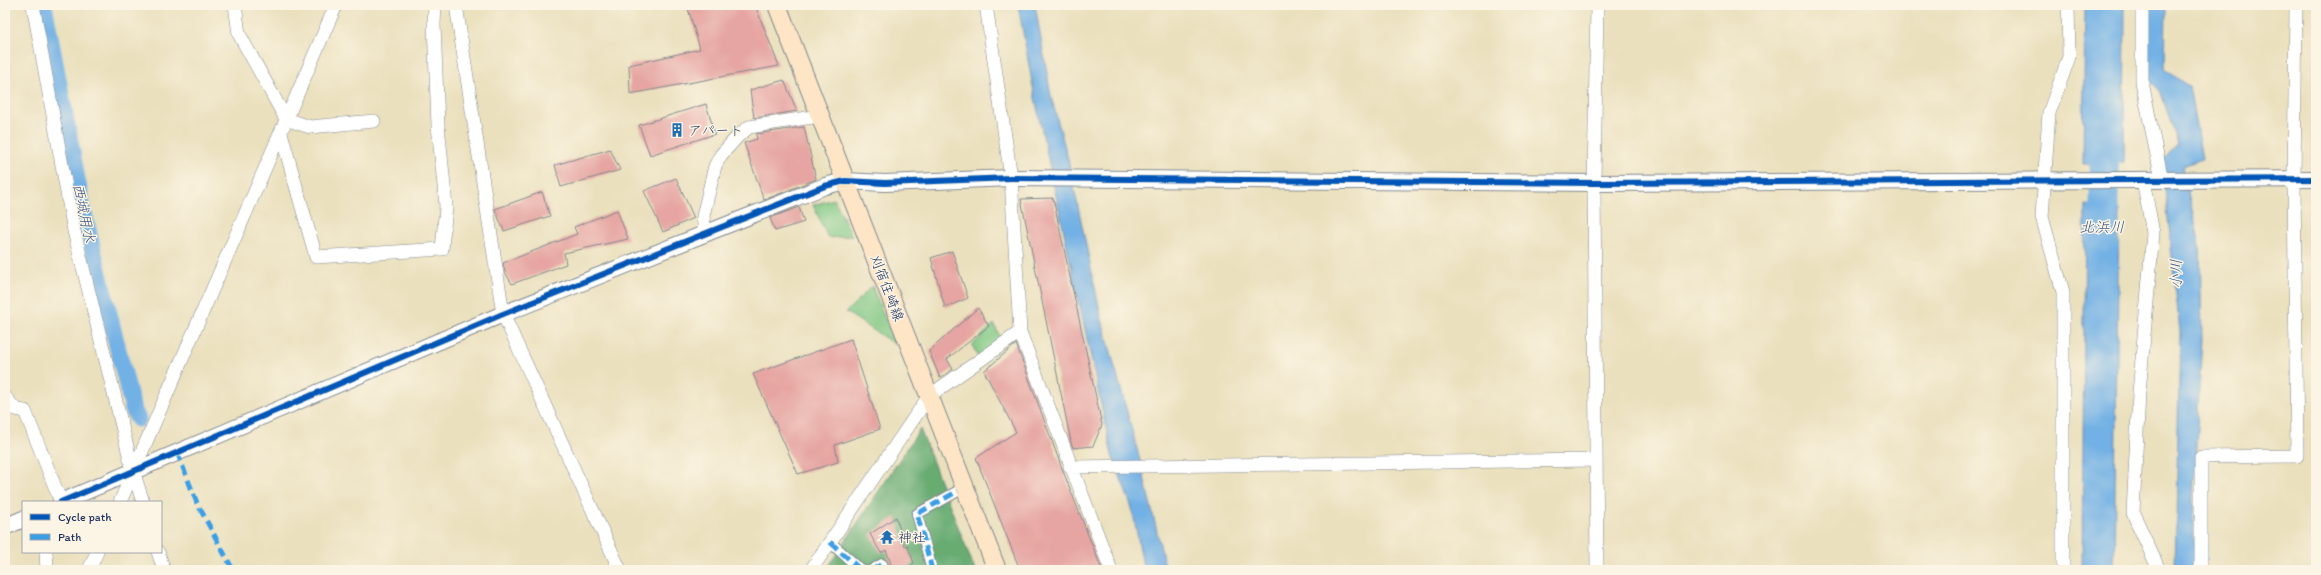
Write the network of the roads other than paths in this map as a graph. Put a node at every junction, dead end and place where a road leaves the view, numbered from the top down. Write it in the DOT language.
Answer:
graph roads {
  1 [pos="33,5"];
  2 [pos="235,5"];
  3 [pos="336,5"];
  4 [pos="435,5"];
  5 [pos="456,5"];
  6 [pos="777,5"];
  7 [pos="986,5"];
  8 [pos="1597,5"];
  9 [pos="2068,5"];
  10 [pos="2142,5"];
  11 [pos="2296,5"];
  12 [pos="819,116"];
  13 [pos="286,119"];
  14 [pos="374,121"];
  15 [pos="281,134"];
  16 [pos="1011,178"];
  17 [pos="2316,179"];
  18 [pos="2052,180"];
  19 [pos="2143,180"];
  20 [pos="2162,180"];
  21 [pos="2294,180"];
  22 [pos="845,181"];
  23 [pos="1594,183"];
  24 [pos="704,234"];
  25 [pos="503,314"];
  26 [pos="1020,332"];
  27 [pos="929,396"];
  28 [pos="5,397"];
  29 [pos="1596,460"];
  30 [pos="1070,467"];
  31 [pos="133,471"];
  32 [pos="958,491"];
  33 [pos="61,501"];
  34 [pos="63,501"];
  35 [pos="120,501"];
  36 [pos="143,501"];
  37 [pos="22,519"];
  38 [pos="5,527"];
  39 [pos="830,542"];
  40 [pos="46,553"];
  41 [pos="97,553"];
  42 [pos="158,553"];
  43 [pos="47,570"];
  44 [pos="89,570"];
  45 [pos="164,570"];
  46 [pos="620,570"];
  47 [pos="812,570"];
  48 [pos="861,570"];
  49 [pos="872,570"];
  50 [pos="885,570"];
  51 [pos="929,570"];
  52 [pos="997,570"];
  53 [pos="1111,570"];
  54 [pos="1597,570"];
  55 [pos="2063,570"];
  56 [pos="2160,570"];
  57 [pos="2201,570"];
  1 -- 31 [label="street"];
  2 -- 13 [label="street"];
  3 -- 13 [label="street"];
  4 -- 15 [label="street"];
  5 -- 25 [label="street"];
  6 -- 12 [label="main road, 刈宿住崎線"];
  7 -- 16 [label="street"];
  8 -- 23 [label="street"];
  9 -- 18 [label="street"];
  10 -- 20 [label="street"];
  11 -- 21 [label="street"];
  12 -- 22 [label="main road, 刈宿住崎線"];
  12 -- 24 [label="street"];
  13 -- 14 [label="street"];
  13 -- 15 [label="street"];
  15 -- 31 [label="street"];
  16 -- 22 [label="street"];
  16 -- 23 [label="street"];
  16 -- 26 [label="street"];
  17 -- 21 [label="street"];
  18 -- 19 [label="street"];
  18 -- 23 [label="street"];
  18 -- 55 [label="street"];
  19 -- 20 [label="street"];
  19 -- 56 [label="street"];
  20 -- 21 [label="street"];
  21 -- 57 [label="street"];
  22 -- 24 [label="street"];
  22 -- 27 [label="main road, 刈宿住崎線"];
  23 -- 29 [label="street"];
  24 -- 25 [label="street"];
  25 -- 31 [label="street"];
  25 -- 46 [label="street"];
  26 -- 27 [label="street"];
  26 -- 30 [label="street"];
  27 -- 39 [label="street"];
  27 -- 52 [label="main road, 刈宿住崎線"];
  28 -- 33 [label="street"];
  29 -- 30 [label="street"];
  29 -- 54 [label="street"];
  30 -- 53 [label="street"];
  31 -- 34 [label="street"];
  31 -- 35 [label="street"];
  31 -- 36 [label="street"];
  32 -- 51 [label="street"];
  37 -- 38 [label="street"];
  39 -- 47 [label="street"];
  39 -- 48 [label="street"];
  40 -- 43 [label="street"];
  41 -- 44 [label="street"];
  42 -- 45 [label="street"];
  49 -- 50 [label="street"];
}
